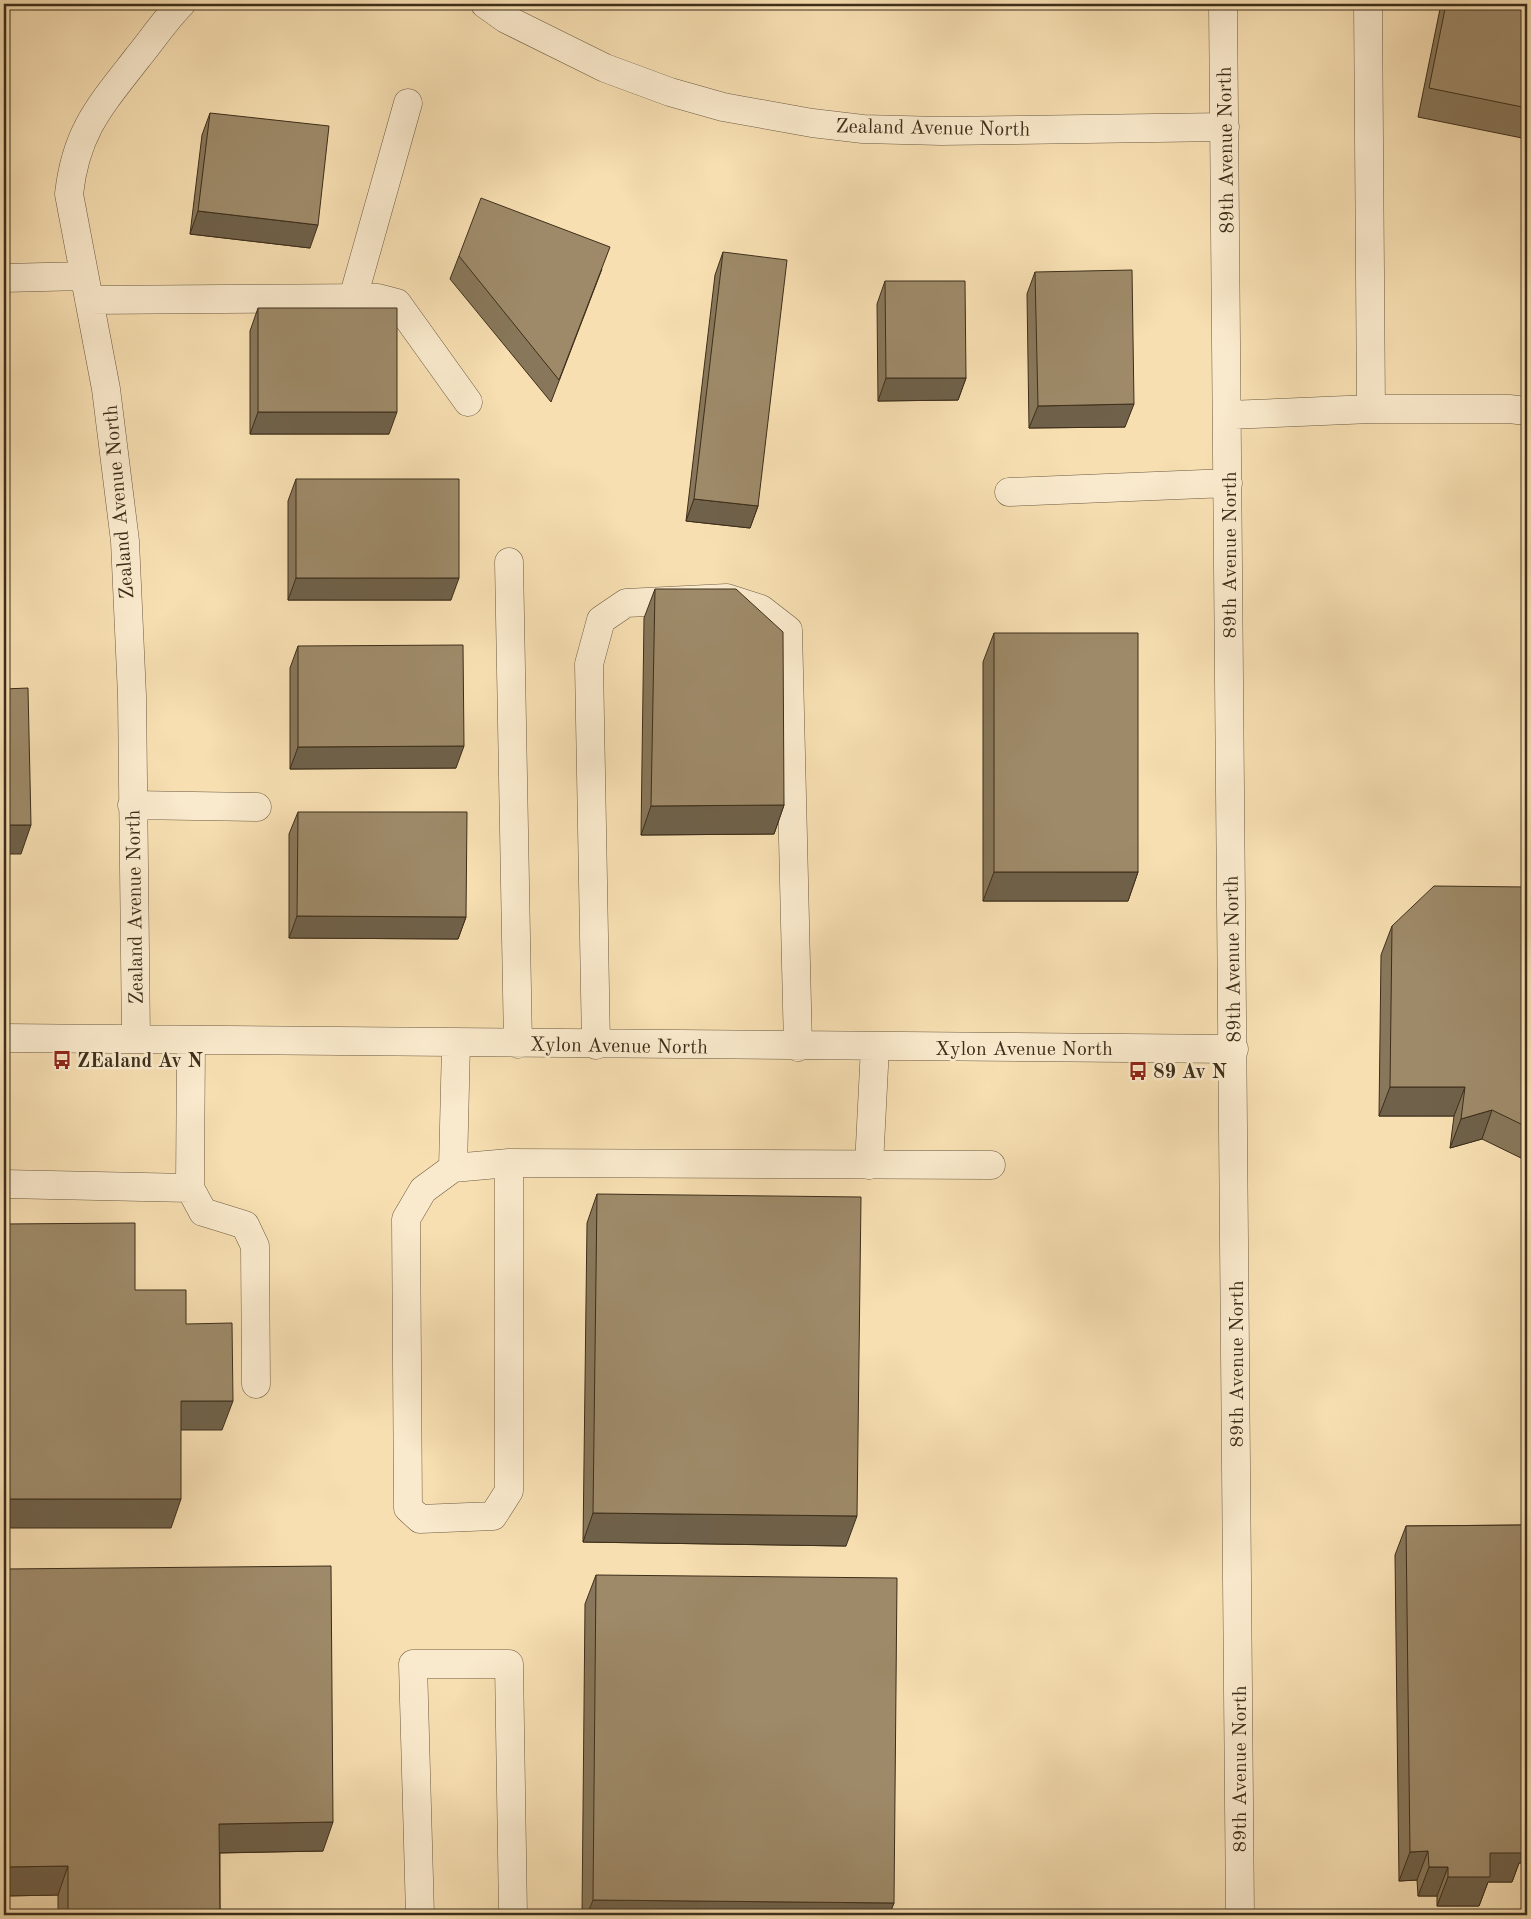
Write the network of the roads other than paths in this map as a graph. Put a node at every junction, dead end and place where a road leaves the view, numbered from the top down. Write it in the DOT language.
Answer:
graph roads {
  1 [pos="181,4"];
  2 [pos="485,4"];
  3 [pos="1223,4"];
  4 [pos="1368,4"];
  5 [pos="408,102"];
  6 [pos="1225,127"];
  7 [pos="4,278"];
  8 [pos="86,288"];
  9 [pos="353,298"];
  10 [pos="468,402"];
  11 [pos="1372,409"];
  12 [pos="1527,411"];
  13 [pos="1228,415"];
  14 [pos="1228,482"];
  15 [pos="1009,492"];
  16 [pos="509,562"];
  17 [pos="132,804"];
  18 [pos="257,807"];
  19 [pos="4,1038"];
  20 [pos="136,1039"];
  21 [pos="191,1040"];
  22 [pos="456,1044"];
  23 [pos="518,1044"];
  24 [pos="596,1045"];
  25 [pos="798,1047"];
  26 [pos="874,1047"];
  27 [pos="1234,1049"];
  28 [pos="509,1163"];
  29 [pos="991,1165"];
  30 [pos="869,1166"];
  31 [pos="454,1168"];
  32 [pos="4,1184"];
  33 [pos="190,1188"];
  34 [pos="256,1384"];
  35 [pos="420,1915"];
  36 [pos="513,1915"];
  37 [pos="1240,1915"];
  1 -- 8 [label="street, Zealand Avenue North"];
  2 -- 6 [label="street, Zealand Avenue North"];
  3 -- 6 [label="street, 89th Avenue North"];
  4 -- 11 [label="street"];
  5 -- 9 [label="street"];
  6 -- 13 [label="street, 89th Avenue North"];
  7 -- 8 [label="street"];
  8 -- 9 [label="street"];
  8 -- 17 [label="street, Zealand Avenue North"];
  9 -- 10 [label="street"];
  11 -- 12 [label="street"];
  11 -- 13 [label="street"];
  13 -- 14 [label="street, 89th Avenue North"];
  14 -- 15 [label="street"];
  14 -- 27 [label="street, 89th Avenue North"];
  16 -- 23 [label="street"];
  17 -- 18 [label="street"];
  17 -- 20 [label="street, Zealand Avenue North"];
  19 -- 20 [label="street, Xylon Avenue North"];
  20 -- 21 [label="street, Xylon Avenue North"];
  21 -- 22 [label="street, Xylon Avenue North"];
  21 -- 33 [label="street"];
  22 -- 23 [label="street, Xylon Avenue North"];
  22 -- 31 [label="street"];
  23 -- 24 [label="street, Xylon Avenue North"];
  24 -- 25 [label="street, Xylon Avenue North"];
  24 -- 25 [label="street"];
  25 -- 26 [label="street, Xylon Avenue North"];
  26 -- 27 [label="street, Xylon Avenue North"];
  26 -- 30 [label="street"];
  27 -- 37 [label="street, 89th Avenue North"];
  28 -- 30 [label="street"];
  28 -- 31 [label="street"];
  28 -- 31 [label="street"];
  29 -- 30 [label="street"];
  32 -- 33 [label="street"];
  33 -- 34 [label="street"];
  35 -- 36 [label="street"];
}
